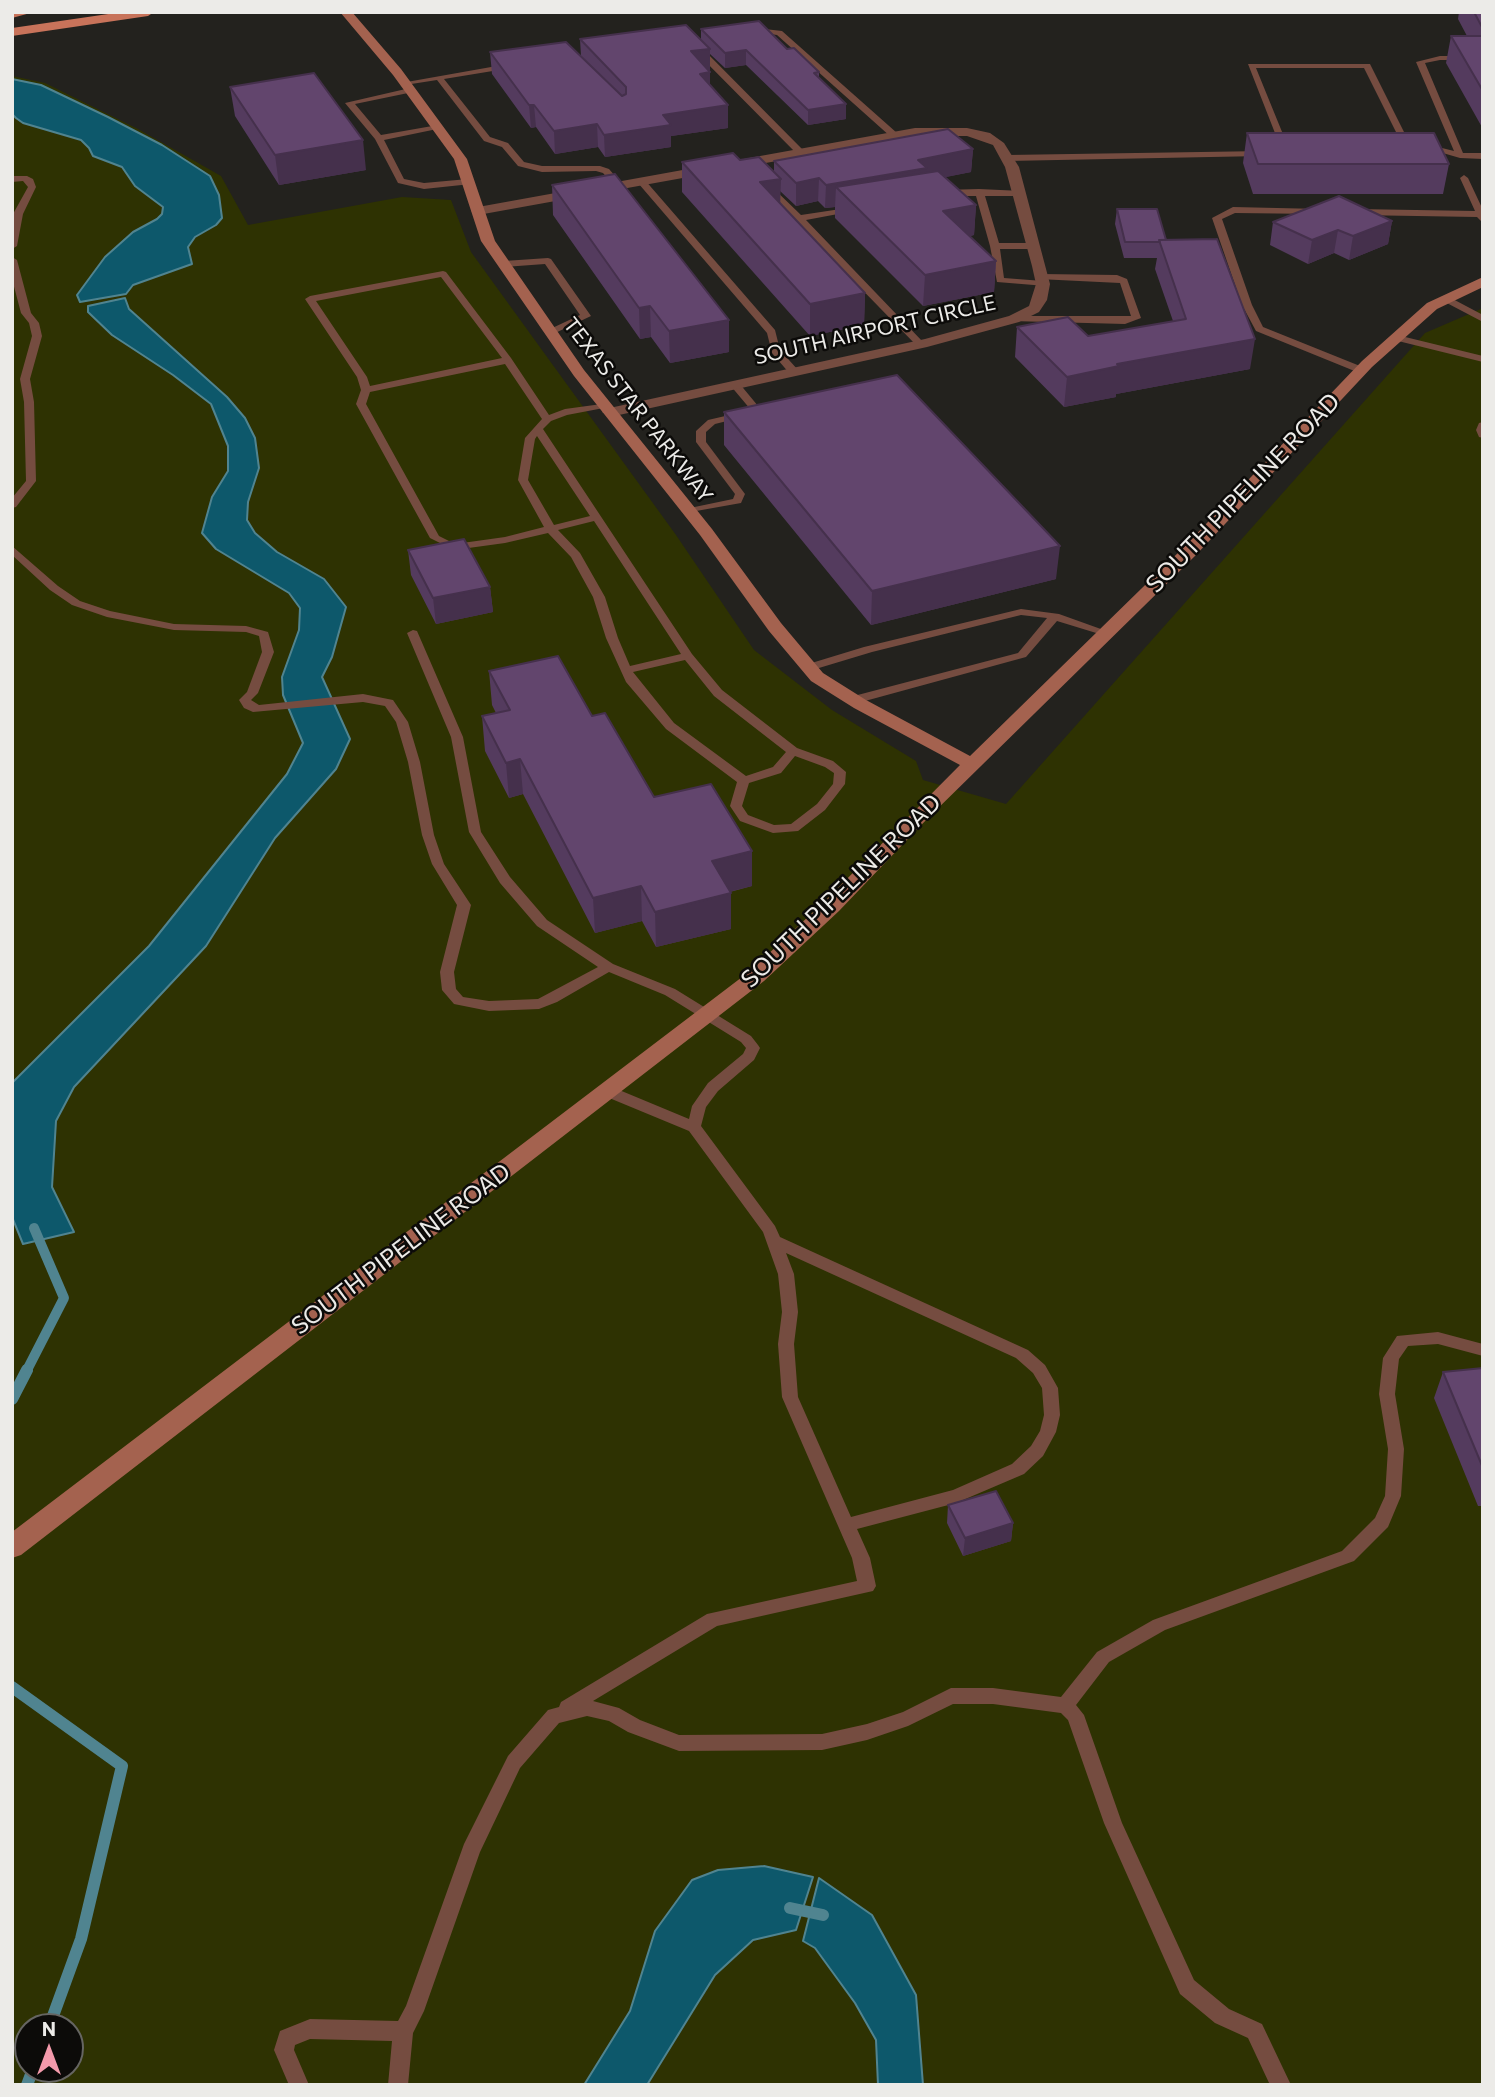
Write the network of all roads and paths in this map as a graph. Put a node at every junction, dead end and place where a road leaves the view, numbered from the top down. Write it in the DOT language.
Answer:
graph roads {
  1 [pos="28,12"];
  2 [pos="148,12"];
  3 [pos="346,12"];
  4 [pos="12,15"];
  5 [pos="743,30"];
  6 [pos="12,33"];
  7 [pos="696,47"];
  8 [pos="1483,58"];
  9 [pos="517,65"];
  10 [pos="439,78"];
  11 [pos="408,87"];
  12 [pos="438,128"];
  13 [pos="379,138"];
  14 [pos="885,140"];
  15 [pos="1395,148"];
  16 [pos="1408,148"];
  17 [pos="800,152"];
  18 [pos="1286,153"];
  19 [pos="1300,153"];
  20 [pos="1460,155"];
  21 [pos="1483,156"];
  22 [pos="1007,158"];
  23 [pos="760,169"];
  24 [pos="1464,178"];
  25 [pos="12,179"];
  26 [pos="641,181"];
  27 [pos="468,182"];
  28 [pos="619,186"];
  29 [pos="979,192"];
  30 [pos="1019,193"];
  31 [pos="929,196"];
  32 [pos="864,207"];
  33 [pos="478,211"];
  34 [pos="1329,211"];
  35 [pos="1343,212"];
  36 [pos="1481,217"];
  37 [pos="799,218"];
  38 [pos="12,246"];
  39 [pos="995,246"];
  40 [pos="1034,246"];
  41 [pos="12,260"];
  42 [pos="504,264"];
  43 [pos="1042,281"];
  44 [pos="1483,281"];
  45 [pos="1446,299"];
  46 [pos="1014,319"];
  47 [pos="1483,319"];
  48 [pos="551,332"];
  49 [pos="1397,338"];
  50 [pos="920,344"];
  51 [pos="1483,359"];
  52 [pos="508,360"];
  53 [pos="1361,370"];
  54 [pos="794,372"];
  55 [pos="735,385"];
  56 [pos="366,390"];
  57 [pos="608,409"];
  58 [pos="547,419"];
  59 [pos="1483,425"];
  60 [pos="538,429"];
  61 [pos="1483,435"];
  62 [pos="12,505"];
  63 [pos="689,511"];
  64 [pos="598,517"];
  65 [pos="550,528"];
  66 [pos="12,549"];
  67 [pos="1055,616"];
  68 [pos="413,633"];
  69 [pos="1106,633"];
  70 [pos="688,656"];
  71 [pos="809,667"];
  72 [pos="626,670"];
  73 [pos="854,700"];
  74 [pos="793,751"];
  75 [pos="972,764"];
  76 [pos="744,781"];
  77 [pos="608,967"];
  78 [pos="607,1091"];
  79 [pos="694,1127"];
  80 [pos="774,1241"];
  81 [pos="1483,1350"];
  82 [pos="846,1525"];
  83 [pos="16,1543"];
  84 [pos="1065,1706"];
  85 [pos="554,1716"];
  86 [pos="403,2031"];
  87 [pos="299,2085"];
  88 [pos="398,2085"];
  89 [pos="1282,2085"];
  1 -- 4 [label="main road"];
  2 -- 6 [label="main road"];
  3 -- 11 [label="street, TEXAS STAR PARKWAY"];
  5 -- 14 [label="lane"];
  7 -- 17 [label="lane"];
  8 -- 20 [label="lane"];
  9 -- 10 [label="lane"];
  10 -- 11 [label="lane"];
  10 -- 28 [label="lane"];
  11 -- 12 [label="street, TEXAS STAR PARKWAY"];
  11 -- 13 [label="lane"];
  12 -- 13 [label="lane"];
  12 -- 27 [label="street, TEXAS STAR PARKWAY"];
  13 -- 27 [label="lane"];
  14 -- 17 [label="street"];
  14 -- 22 [label="street"];
  15 -- 16 [label="lane"];
  16 -- 18 [label="lane"];
  16 -- 20 [label="lane"];
  17 -- 23 [label="street"];
  18 -- 19 [label="lane"];
  18 -- 22 [label="lane"];
  20 -- 21 [label="lane"];
  22 -- 30 [label="street"];
  23 -- 26 [label="street"];
  23 -- 37 [label="lane"];
  24 -- 36 [label="lane"];
  25 -- 38 [label="lane"];
  26 -- 28 [label="street"];
  26 -- 54 [label="lane"];
  27 -- 33 [label="street, TEXAS STAR PARKWAY"];
  28 -- 33 [label="street"];
  29 -- 30 [label="lane"];
  29 -- 31 [label="lane"];
  29 -- 39 [label="lane"];
  30 -- 40 [label="street"];
  32 -- 37 [label="lane"];
  33 -- 42 [label="street, TEXAS STAR PARKWAY"];
  34 -- 53 [label="lane"];
  35 -- 36 [label="lane"];
  37 -- 50 [label="lane"];
  39 -- 40 [label="lane"];
  39 -- 43 [label="lane"];
  40 -- 43 [label="street"];
  41 -- 62 [label="lane"];
  42 -- 48 [label="street, TEXAS STAR PARKWAY"];
  42 -- 48 [label="lane"];
  43 -- 46 [label="street, SOUTH AIRPORT CIRCLE"];
  43 -- 46 [label="lane"];
  44 -- 45 [label="street, SOUTH PIPELINE ROAD"];
  45 -- 47 [label="lane"];
  45 -- 49 [label="street, SOUTH PIPELINE ROAD"];
  46 -- 50 [label="street, SOUTH AIRPORT CIRCLE"];
  48 -- 57 [label="street, TEXAS STAR PARKWAY"];
  49 -- 51 [label="lane"];
  49 -- 53 [label="street, SOUTH PIPELINE ROAD"];
  50 -- 54 [label="street, SOUTH AIRPORT CIRCLE"];
  52 -- 56 [label="lane"];
  52 -- 56 [label="lane"];
  52 -- 58 [label="lane"];
  53 -- 69 [label="street, SOUTH PIPELINE ROAD"];
  54 -- 55 [label="street, SOUTH AIRPORT CIRCLE"];
  55 -- 57 [label="street, SOUTH AIRPORT CIRCLE"];
  55 -- 63 [label="lane"];
  56 -- 65 [label="lane"];
  57 -- 58 [label="lane"];
  57 -- 63 [label="street, TEXAS STAR PARKWAY"];
  58 -- 60 [label="lane"];
  59 -- 61 [label="lane"];
  60 -- 64 [label="lane"];
  60 -- 65 [label="lane"];
  63 -- 71 [label="street, TEXAS STAR PARKWAY"];
  64 -- 65 [label="lane"];
  64 -- 70 [label="lane"];
  65 -- 72 [label="lane"];
  66 -- 77 [label="lane"];
  67 -- 69 [label="lane"];
  67 -- 71 [label="lane"];
  67 -- 73 [label="lane"];
  68 -- 77 [label="lane"];
  69 -- 75 [label="street, SOUTH PIPELINE ROAD"];
  70 -- 72 [label="lane"];
  70 -- 74 [label="lane"];
  71 -- 73 [label="street, TEXAS STAR PARKWAY"];
  72 -- 76 [label="lane"];
  73 -- 75 [label="street, TEXAS STAR PARKWAY"];
  74 -- 76 [label="lane"];
  74 -- 76 [label="lane"];
  75 -- 78 [label="street, SOUTH PIPELINE ROAD"];
  77 -- 79 [label="lane"];
  78 -- 79 [label="lane"];
  78 -- 83 [label="street, SOUTH PIPELINE ROAD"];
  79 -- 80 [label="lane"];
  80 -- 82 [label="lane"];
  80 -- 82 [label="lane"];
  81 -- 84 [label="lane"];
  82 -- 85 [label="lane"];
  84 -- 85 [label="lane"];
  84 -- 89 [label="lane"];
  85 -- 86 [label="lane"];
  86 -- 87 [label="lane"];
  86 -- 88 [label="lane"];
}
